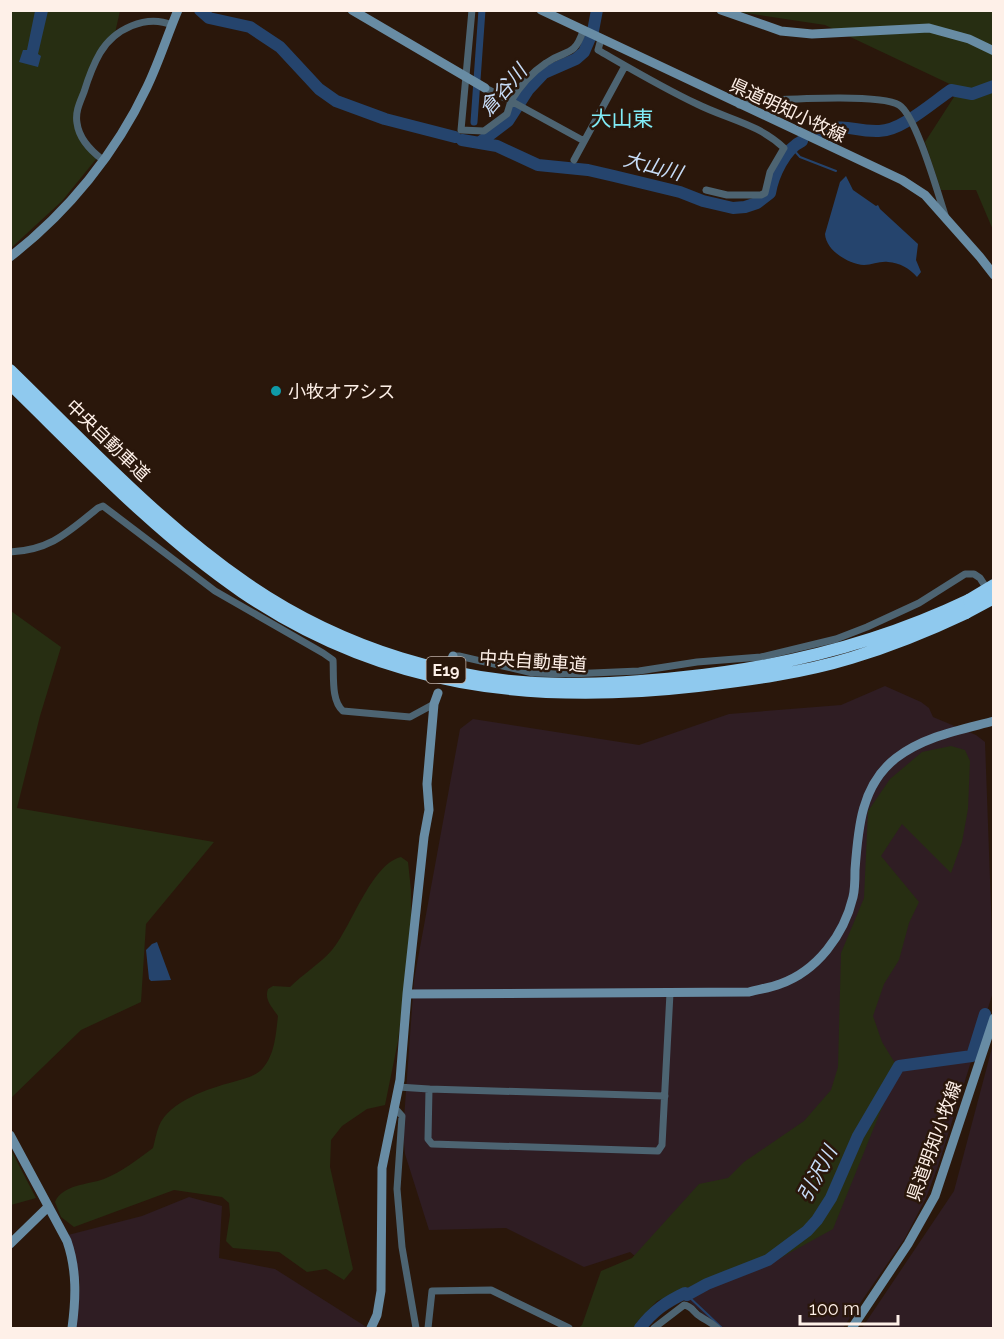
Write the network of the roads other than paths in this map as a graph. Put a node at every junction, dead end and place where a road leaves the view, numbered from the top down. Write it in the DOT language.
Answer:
graph roads {
  1 [pos="178,10"];
  2 [pos="352,10"];
  3 [pos="472,10"];
  4 [pos="541,10"];
  5 [pos="722,10"];
  6 [pos="172,25"];
  7 [pos="585,32"];
  8 [pos="600,39"];
  9 [pos="993,51"];
  10 [pos="625,66"];
  11 [pos="465,77"];
  12 [pos="485,88"];
  13 [pos="512,102"];
  14 [pos="739,105"];
  15 [pos="584,141"];
  16 [pos="103,160"];
  17 [pos="574,160"];
  18 [pos="706,190"];
  19 [pos="945,215"];
  20 [pos="10,257"];
  21 [pos="993,275"];
  22 [pos="10,370"];
  23 [pos="10,384"];
  24 [pos="10,552"];
  25 [pos="993,585"];
  26 [pos="993,598"];
  27 [pos="967,607"];
  28 [pos="451,659"];
  29 [pos="438,693"];
  30 [pos="434,704"];
  31 [pos="993,721"];
  32 [pos="670,993"];
  33 [pos="407,994"];
  34 [pos="993,1018"];
  35 [pos="991,1037"];
  36 [pos="398,1087"];
  37 [pos="429,1089"];
  38 [pos="665,1096"];
  39 [pos="394,1107"];
  40 [pos="10,1135"];
  41 [pos="48,1207"];
  42 [pos="10,1244"];
  43 [pos="72,1329"];
  44 [pos="371,1329"];
  45 [pos="416,1329"];
  46 [pos="428,1329"];
  47 [pos="569,1329"];
  48 [pos="654,1329"];
  49 [pos="717,1329"];
  50 [pos="852,1329"];
  1 -- 6 [label="street"];
  2 -- 11 [label="street"];
  3 -- 11 [label="street"];
  4 -- 7 [label="street, 県道明知小牧線"];
  5 -- 9 [label="street"];
  6 -- 16 [label="street"];
  6 -- 16 [label="street"];
  7 -- 8 [label="street, 県道明知小牧線"];
  7 -- 13 [label="street"];
  8 -- 10 [label="street"];
  8 -- 14 [label="street, 県道明知小牧線"];
  10 -- 15 [label="street"];
  10 -- 18 [label="street"];
  11 -- 12 [label="street"];
  11 -- 13 [label="street"];
  12 -- 13 [label="street"];
  13 -- 15 [label="street"];
  14 -- 19 [label="street, 県道明知小牧線"];
  14 -- 19 [label="street"];
  15 -- 17 [label="street"];
  16 -- 20 [label="street"];
  19 -- 21 [label="street, 県道明知小牧線"];
  22 -- 27 [label="highway, 中央自動車道 / E19"];
  23 -- 27 [label="highway, 中央自動車道 / E19"];
  24 -- 30 [label="street"];
  25 -- 27 [label="highway, 中央自動車道 / E19, bridge"];
  26 -- 27 [label="highway, 中央自動車道 / E19, bridge"];
  26 -- 28 [label="street"];
  29 -- 30 [label="street"];
  30 -- 33 [label="street"];
  31 -- 32 [label="street"];
  32 -- 33 [label="street"];
  32 -- 38 [label="street"];
  33 -- 36 [label="street"];
  34 -- 35 [label="street, 県道明知小牧線"];
  35 -- 50 [label="street, 県道明知小牧線"];
  36 -- 37 [label="street"];
  36 -- 39 [label="street"];
  37 -- 38 [label="street"];
  37 -- 38 [label="street"];
  39 -- 44 [label="street"];
  39 -- 45 [label="street"];
  40 -- 41 [label="street"];
  41 -- 42 [label="street"];
  41 -- 43 [label="street"];
  46 -- 47 [label="street"];
  48 -- 49 [label="street"];
}
